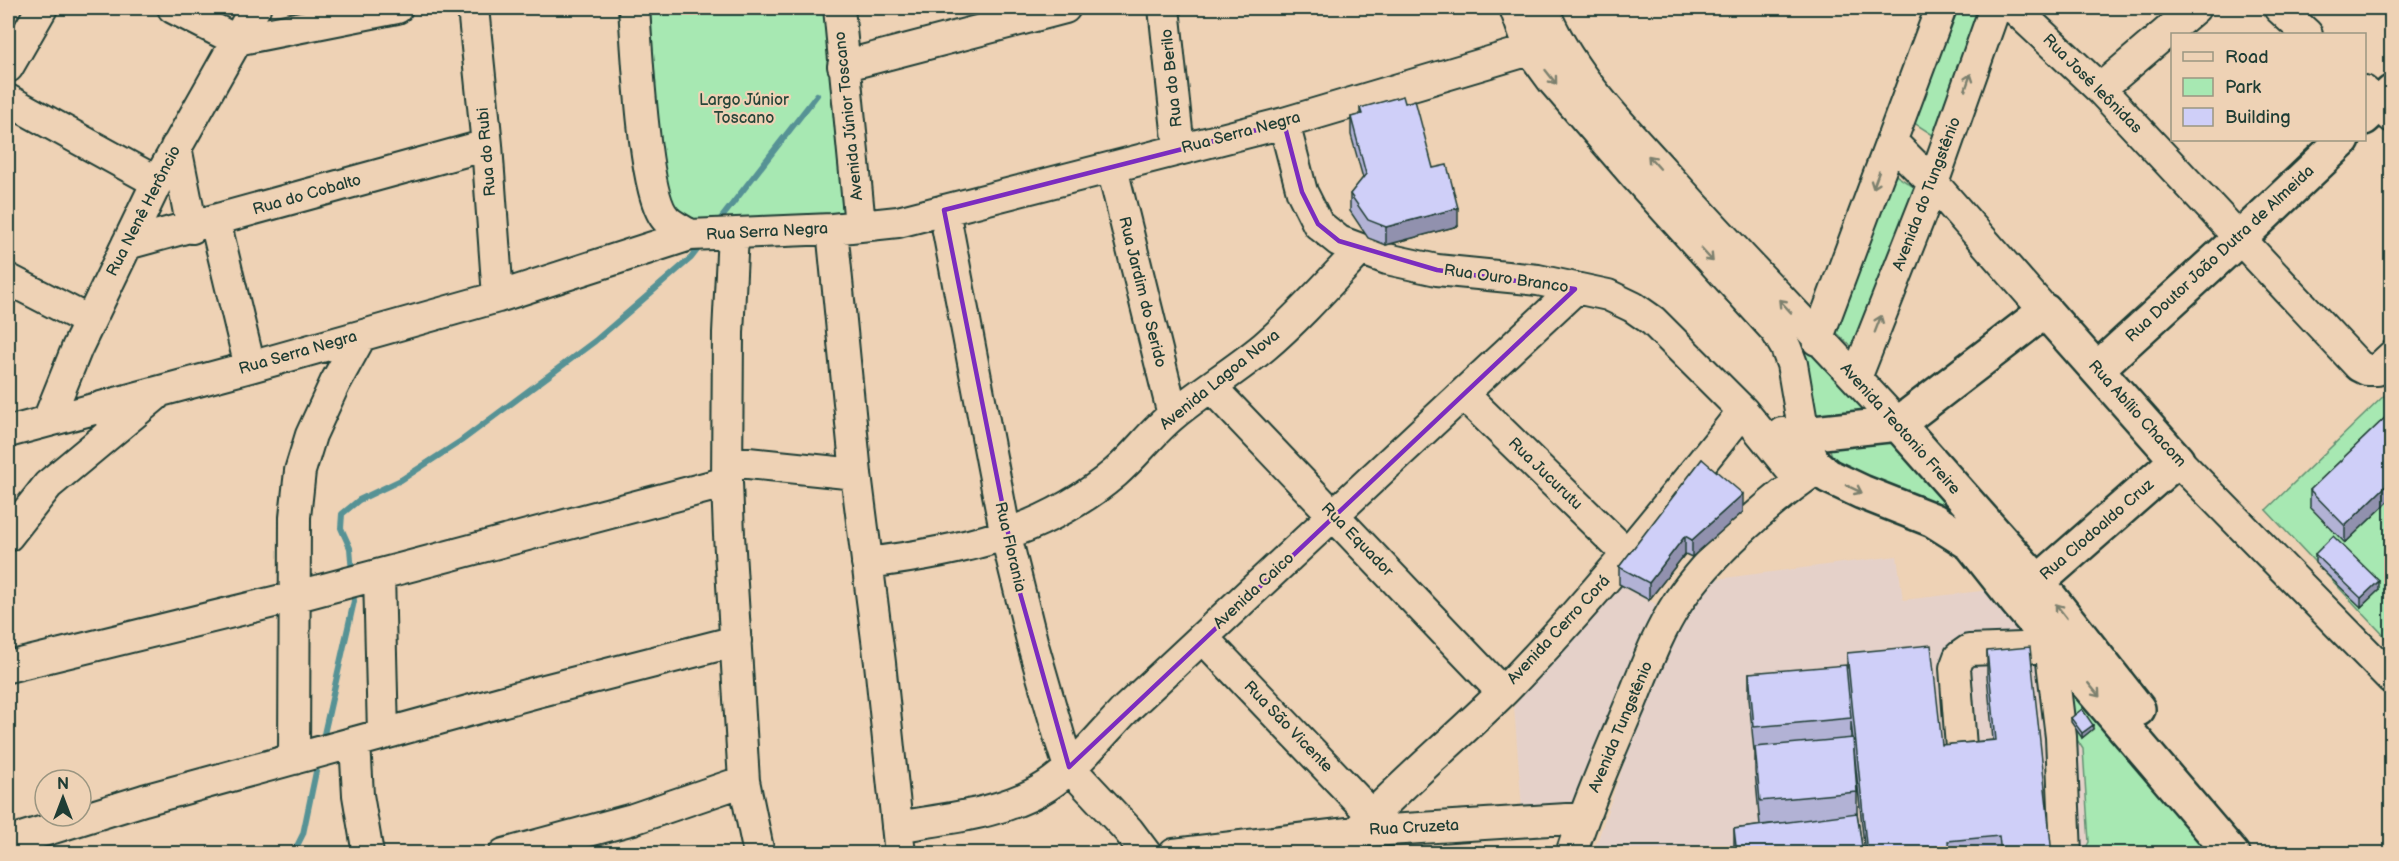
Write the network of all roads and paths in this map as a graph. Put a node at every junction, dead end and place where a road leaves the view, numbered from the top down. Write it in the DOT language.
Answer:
graph roads {
  1 [pos="42,8"];
  2 [pos="173,8"];
  3 [pos="255,8"];
  4 [pos="397,8"];
  5 [pos="473,8"];
  6 [pos="634,8"];
  7 [pos="839,8"];
  8 [pos="1065,8"];
  9 [pos="1164,8"];
  10 [pos="1515,8"];
  11 [pos="1543,8"];
  12 [pos="1941,8"];
  13 [pos="1995,8"];
  14 [pos="2014,8"];
  15 [pos="2194,8"];
  16 [pos="2279,8"];
  17 [pos="993,17"];
  18 [pos="2306,33"];
  19 [pos="236,40"];
  20 [pos="1530,50"];
  21 [pos="843,66"];
  22 [pos="8,67"];
  23 [pos="2100,89"];
  24 [pos="8,100"];
  25 [pos="1284,123"];
  26 [pos="1891,141"];
  27 [pos="2342,141"];
  28 [pos="487,145"];
  29 [pos="177,147"];
  30 [pos="1179,149"];
  31 [pos="1112,168"];
  32 [pos="157,182"];
  33 [pos="1933,183"];
  34 [pos="944,210"];
  35 [pos="1686,215"];
  36 [pos="203,224"];
  37 [pos="846,227"];
  38 [pos="733,234"];
  39 [pos="690,235"];
  40 [pos="2239,239"];
  41 [pos="127,244"];
  42 [pos="1359,250"];
  43 [pos="8,279"];
  44 [pos="1575,289"];
  45 [pos="498,297"];
  46 [pos="2045,311"];
  47 [pos="89,321"];
  48 [pos="361,336"];
  49 [pos="1817,340"];
  50 [pos="2379,363"];
  51 [pos="250,367"];
  52 [pos="2097,368"];
  53 [pos="1856,378"];
  54 [pos="1212,388"];
  55 [pos="162,390"];
  56 [pos="1463,394"];
  57 [pos="1173,415"];
  58 [pos="48,420"];
  59 [pos="1751,420"];
  60 [pos="1898,424"];
  61 [pos="8,432"];
  62 [pos="1804,434"];
  63 [pos="2177,460"];
  64 [pos="728,472"];
  65 [pos="856,474"];
  66 [pos="1808,475"];
  67 [pos="1334,515"];
  68 [pos="8,536"];
  69 [pos="1006,536"];
  70 [pos="1628,555"];
  71 [pos="867,563"];
  72 [pos="379,575"];
  73 [pos="2027,592"];
  74 [pos="294,597"];
  75 [pos="1204,639"];
  76 [pos="736,641"];
  77 [pos="2050,642"];
  78 [pos="8,667"];
  79 [pos="2391,679"];
  80 [pos="1502,692"];
  81 [pos="369,738"];
  82 [pos="1961,747"];
  83 [pos="294,759"];
  84 [pos="1070,767"];
  85 [pos="744,781"];
  86 [pos="1583,818"];
  87 [pos="1364,823"];
  88 [pos="899,840"];
  89 [pos="8,842"];
  90 [pos="369,854"];
  91 [pos="504,854"];
  92 [pos="759,854"];
  93 [pos="1146,854"];
  94 [pos="1174,854"];
  95 [pos="1571,854"];
  96 [pos="2066,854"];
  97 [pos="2232,854"];
  98 [pos="2256,854"];
  1 -- 22 [label="street"];
  2 -- 19 [label="street"];
  3 -- 19 [label="street, Rua Nenê Herôncio"];
  4 -- 19 [label="street"];
  5 -- 28 [label="street, Rua do Rubi"];
  6 -- 39 [label="street"];
  7 -- 21 [label="street, Avenida Júnior Toscano"];
  8 -- 17 [label="street"];
  9 -- 30 [label="street, Rua do Berilo"];
  10 -- 20 [label="street, Avenida Teotonio Freire"];
  35 -- 11 [label="street, Avenida Teotonio Freire, one-way"];
  12 -- 26 [label="street"];
  33 -- 13 [label="street, Avenida do Tungstênio, one-way"];
  14 -- 23 [label="street, Rua José leônidas"];
  15 -- 23 [label="street"];
  16 -- 18 [label="street"];
  17 -- 21 [label="street"];
  19 -- 29 [label="street, Rua Nenê Herôncio"];
  20 -- 25 [label="street, Rua Serra Negra"];
  20 -- 35 [label="street, Avenida Teotonio Freire, one-way"];
  21 -- 37 [label="street, Avenida Júnior Toscano"];
  23 -- 40 [label="street, Rua José leônidas"];
  24 -- 32 [label="street"];
  25 -- 30 [label="street, Rua Serra Negra"];
  25 -- 42 [label="street, Rua Ouro Branco"];
  26 -- 33 [label="street, Rua Abílio Chacom"];
  26 -- 49 [label="street, one-way"];
  27 -- 40 [label="main road, Rua Doutor João Dutra de Almeida"];
  28 -- 36 [label="street, Rua do Cobalto"];
  28 -- 45 [label="street, Rua do Rubi"];
  29 -- 32 [label="street, Rua Nenê Herôncio"];
  29 -- 36 [label="street"];
  30 -- 31 [label="street, Rua Serra Negra"];
  31 -- 34 [label="street, Rua Serra Negra"];
  31 -- 57 [label="street, Rua Jardim do Serido"];
  32 -- 41 [label="street, Rua Nenê Herôncio"];
  33 -- 46 [label="street, Rua Abílio Chacom"];
  53 -- 33 [label="street, Avenida do Tungstênio, one-way"];
  34 -- 37 [label="street, Rua Serra Negra"];
  34 -- 69 [label="street, Rua Florania"];
  49 -- 35 [label="street, Avenida Teotonio Freire, one-way"];
  35 -- 62 [label="street, Avenida Teotonio Freire, one-way"];
  36 -- 41 [label="street, Rua do Cobalto"];
  36 -- 51 [label="street"];
  37 -- 38 [label="street, Rua Serra Negra"];
  37 -- 65 [label="street, Avenida Júnior Toscano"];
  38 -- 39 [label="street, Rua Serra Negra"];
  38 -- 64 [label="street"];
  39 -- 45 [label="street, Rua Serra Negra"];
  40 -- 50 [label="street, Rua José leônidas"];
  40 -- 52 [label="main road, Rua Doutor João Dutra de Almeida"];
  41 -- 47 [label="street, Rua Nenê Herôncio"];
  42 -- 44 [label="street, Rua Ouro Branco"];
  42 -- 54 [label="street, Avenida Lagoa Nova"];
  43 -- 47 [label="street"];
  44 -- 56 [label="street, Avenida Caico"];
  44 -- 59 [label="street, Rua Ouro Branco"];
  45 -- 48 [label="street, Rua Serra Negra"];
  46 -- 52 [label="main road, Rua Abílio Chacom"];
  46 -- 60 [label="main road"];
  47 -- 58 [label="street, Rua Nenê Herôncio"];
  48 -- 51 [label="street, Rua Serra Negra"];
  48 -- 74 [label="street"];
  49 -- 53 [label="street, Avenida Teotonio Freire"];
  51 -- 55 [label="street, Rua Serra Negra"];
  52 -- 63 [label="main road, Rua Abílio Chacom"];
  53 -- 60 [label="street, Avenida Teotonio Freire"];
  54 -- 57 [label="street, Avenida Lagoa Nova"];
  54 -- 67 [label="street, Rua Equador"];
  55 -- 58 [label="street, Rua Serra Negra"];
  55 -- 68 [label="street"];
  56 -- 67 [label="street, Avenida Caico"];
  56 -- 70 [label="street, Rua Jucurutu"];
  57 -- 69 [label="street, Avenida Lagoa Nova"];
  58 -- 61 [label="street, Rua Serra Negra"];
  59 -- 62 [label="street"];
  59 -- 66 [label="street, Rua Ouro Branco"];
  59 -- 70 [label="street, Avenida Cerro Corá"];
  60 -- 62 [label="main road"];
  60 -- 73 [label="main road, Avenida Teotonio Freire"];
  62 -- 66 [label="main road, Avenida Teotonio Freire"];
  63 -- 73 [label="main road, Rua Clodoaldo Cruz"];
  63 -- 79 [label="street, Rua Abílio Chacom"];
  64 -- 65 [label="street"];
  64 -- 72 [label="street"];
  64 -- 76 [label="street"];
  65 -- 71 [label="street, Avenida Júnior Toscano"];
  66 -- 73 [label="main road, Avenida Teotonio Freire, one-way"];
  66 -- 86 [label="street, Avenida Tungstênio"];
  67 -- 75 [label="street, Avenida Caico"];
  67 -- 80 [label="street, Rua Equador"];
  69 -- 71 [label="street, Avenida Lagoa Nova"];
  69 -- 84 [label="street, Rua Florania"];
  70 -- 80 [label="street, Avenida Cerro Corá"];
  71 -- 88 [label="street, Avenida Júnior Toscano"];
  72 -- 74 [label="street"];
  72 -- 81 [label="street"];
  73 -- 77 [label="main road, Avenida Teotonio Freire"];
  98 -- 73 [label="main road, Avenida Teotonio Freire, one-way"];
  74 -- 78 [label="street"];
  74 -- 83 [label="street"];
  75 -- 84 [label="street, Avenida Caico"];
  75 -- 87 [label="street, Rua São Vicente"];
  76 -- 81 [label="street"];
  76 -- 85 [label="street"];
  77 -- 82 [label="street"];
  77 -- 96 [label="street"];
  77 -- 97 [label="main road, Avenida Teotonio Freire, one-way"];
  80 -- 87 [label="street, Avenida Cerro Corá"];
  81 -- 83 [label="street"];
  81 -- 90 [label="street"];
  83 -- 89 [label="street"];
  84 -- 88 [label="street, Avenida Caico"];
  84 -- 93 [label="street, Rua Florania"];
  85 -- 91 [label="street"];
  85 -- 92 [label="street"];
  86 -- 87 [label="street, Rua Cruzeta"];
  86 -- 95 [label="street, Avenida Tungstênio"];
  87 -- 94 [label="street, Rua Cruzeta"];
}
